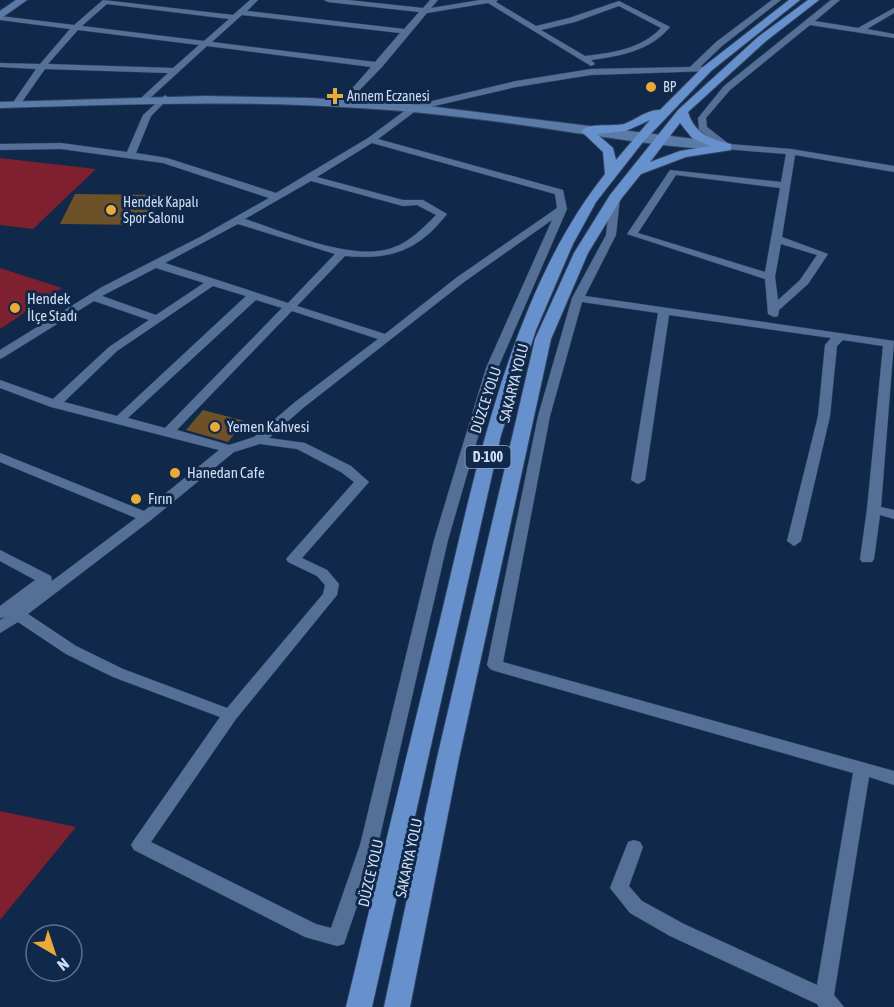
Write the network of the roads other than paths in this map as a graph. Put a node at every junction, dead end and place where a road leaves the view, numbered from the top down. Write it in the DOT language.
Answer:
graph roads {
  1 [pos="22,0"];
  2 [pos="254,0"];
  3 [pos="328,0"];
  4 [pos="434,0"];
  5 [pos="777,0"];
  6 [pos="795,0"];
  7 [pos="814,0"];
  8 [pos="836,0"];
  9 [pos="107,1"];
  10 [pos="342,1"];
  11 [pos="492,1"];
  12 [pos="427,11"];
  13 [pos="893,11"];
  14 [pos="237,14"];
  15 [pos="0,17"];
  16 [pos="808,22"];
  17 [pos="73,27"];
  18 [pos="535,29"];
  19 [pos="858,31"];
  20 [pos="408,32"];
  21 [pos="894,36"];
  22 [pos="206,43"];
  23 [pos="584,59"];
  24 [pos="0,65"];
  25 [pos="42,65"];
  26 [pos="379,65"];
  27 [pos="700,69"];
  28 [pos="176,70"];
  29 [pos="603,72"];
  30 [pos="145,98"];
  31 [pos="165,98"];
  32 [pos="345,103"];
  33 [pos="16,104"];
  34 [pos="0,105"];
  35 [pos="414,108"];
  36 [pos="676,109"];
  37 [pos="587,131"];
  38 [pos="639,139"];
  39 [pos="371,140"];
  40 [pos="658,142"];
  41 [pos="0,147"];
  42 [pos="726,147"];
  43 [pos="791,152"];
  44 [pos="131,154"];
  45 [pos="894,169"];
  46 [pos="636,171"];
  47 [pos="611,174"];
  48 [pos="308,177"];
  49 [pos="786,186"];
  50 [pos="277,197"];
  51 [pos="615,198"];
  52 [pos="562,209"];
  53 [pos="237,220"];
  54 [pos="776,239"];
  55 [pos="342,253"];
  56 [pos="156,264"];
  57 [pos="770,277"];
  58 [pos="212,282"];
  59 [pos="253,296"];
  60 [pos="93,297"];
  61 [pos="578,298"];
  62 [pos="287,307"];
  63 [pos="774,309"];
  64 [pos="664,312"];
  65 [pos="157,319"];
  66 [pos="776,326"];
  67 [pos="841,335"];
  68 [pos="387,338"];
  69 [pos="891,343"];
  70 [pos="0,355"];
  71 [pos="0,384"];
  72 [pos="55,404"];
  73 [pos="119,420"];
  74 [pos="168,432"];
  75 [pos="259,440"];
  76 [pos="229,449"];
  77 [pos="0,457"];
  78 [pos="638,480"];
  79 [pos="874,509"];
  80 [pos="894,514"];
  81 [pos="146,517"];
  82 [pos="794,541"];
  83 [pos="0,555"];
  84 [pos="867,559"];
  85 [pos="0,613"];
  86 [pos="18,615"];
  87 [pos="0,628"];
  88 [pos="230,715"];
  89 [pos="862,771"];
  90 [pos="894,778"];
  91 [pos="634,846"];
  92 [pos="829,1004"];
  93 [pos="359,1007"];
  94 [pos="397,1007"];
  1 -- 15 [label="main road"];
  2 -- 14 [label="street"];
  3 -- 10 [label="street"];
  4 -- 12 [label="street"];
  5 -- 27 [label="street"];
  6 -- 27 [label="highway, DÜZCE YOLU / D-100"];
  7 -- 36 [label="highway, SAKARYA YOLU / D-100"];
  8 -- 16 [label="street"];
  9 -- 14 [label="street"];
  9 -- 17 [label="street"];
  10 -- 12 [label="street"];
  11 -- 12 [label="street"];
  11 -- 18 [label="street"];
  12 -- 20 [label="street"];
  13 -- 19 [label="street"];
  14 -- 20 [label="street"];
  14 -- 22 [label="street"];
  15 -- 17 [label="street"];
  16 -- 19 [label="street"];
  16 -- 42 [label="street"];
  17 -- 22 [label="street"];
  17 -- 25 [label="street"];
  18 -- 23 [label="street"];
  18 -- 23 [label="street"];
  19 -- 21 [label="street"];
  20 -- 26 [label="street"];
  22 -- 26 [label="street"];
  22 -- 28 [label="street"];
  23 -- 29 [label="street"];
  24 -- 25 [label="street"];
  25 -- 28 [label="street"];
  25 -- 33 [label="street"];
  26 -- 32 [label="street"];
  27 -- 29 [label="street"];
  27 -- 36 [label="highway, DÜZCE YOLU / D-100"];
  28 -- 30 [label="street"];
  29 -- 35 [label="street"];
  30 -- 31 [label="main road"];
  30 -- 33 [label="main road"];
  31 -- 32 [label="main road"];
  31 -- 44 [label="street"];
  32 -- 35 [label="main road"];
  33 -- 34 [label="main road"];
  35 -- 37 [label="main road"];
  35 -- 39 [label="street"];
  36 -- 37 [label="highway"];
  36 -- 38 [label="highway, DÜZCE YOLU / D-100"];
  36 -- 40 [label="highway, SAKARYA YOLU / D-100"];
  36 -- 42 [label="highway"];
  37 -- 38 [label="main road"];
  37 -- 47 [label="highway"];
  38 -- 40 [label="main road"];
  38 -- 47 [label="highway, DÜZCE YOLU / D-100"];
  39 -- 48 [label="street"];
  39 -- 52 [label="street"];
  40 -- 42 [label="main road"];
  40 -- 46 [label="highway, SAKARYA YOLU / D-100"];
  41 -- 44 [label="street"];
  42 -- 43 [label="street"];
  42 -- 46 [label="highway"];
  43 -- 45 [label="street"];
  43 -- 49 [label="street"];
  44 -- 50 [label="street"];
  46 -- 51 [label="highway, SAKARYA YOLU / D-100"];
  47 -- 93 [label="highway, DÜZCE YOLU / D-100"];
  48 -- 50 [label="street"];
  48 -- 55 [label="street"];
  49 -- 54 [label="street"];
  49 -- 57 [label="street"];
  50 -- 53 [label="street"];
  51 -- 61 [label="street"];
  51 -- 94 [label="highway, SAKARYA YOLU / D-100"];
  52 -- 68 [label="street"];
  52 -- 88 [label="street"];
  53 -- 55 [label="street"];
  53 -- 56 [label="street"];
  54 -- 57 [label="street"];
  54 -- 63 [label="street"];
  55 -- 62 [label="street"];
  56 -- 58 [label="street"];
  56 -- 60 [label="street"];
  57 -- 63 [label="street"];
  58 -- 59 [label="street"];
  58 -- 65 [label="street"];
  59 -- 62 [label="street"];
  59 -- 73 [label="street"];
  60 -- 65 [label="street"];
  60 -- 70 [label="street"];
  61 -- 64 [label="street"];
  61 -- 89 [label="street"];
  62 -- 68 [label="street"];
  62 -- 74 [label="street"];
  63 -- 66 [label="street"];
  64 -- 66 [label="street"];
  64 -- 78 [label="street"];
  65 -- 72 [label="street"];
  66 -- 67 [label="street"];
  67 -- 69 [label="street"];
  67 -- 82 [label="street"];
  68 -- 75 [label="street"];
  69 -- 79 [label="street"];
  71 -- 72 [label="street"];
  72 -- 73 [label="street"];
  73 -- 74 [label="street"];
  74 -- 76 [label="street"];
  75 -- 76 [label="street"];
  75 -- 88 [label="street"];
  76 -- 81 [label="street"];
  77 -- 81 [label="street"];
  79 -- 80 [label="street"];
  79 -- 84 [label="street"];
  81 -- 86 [label="street"];
  83 -- 85 [label="street"];
  86 -- 87 [label="street"];
  86 -- 88 [label="street"];
  89 -- 90 [label="street"];
  89 -- 92 [label="street"];
  91 -- 92 [label="street"];
}
